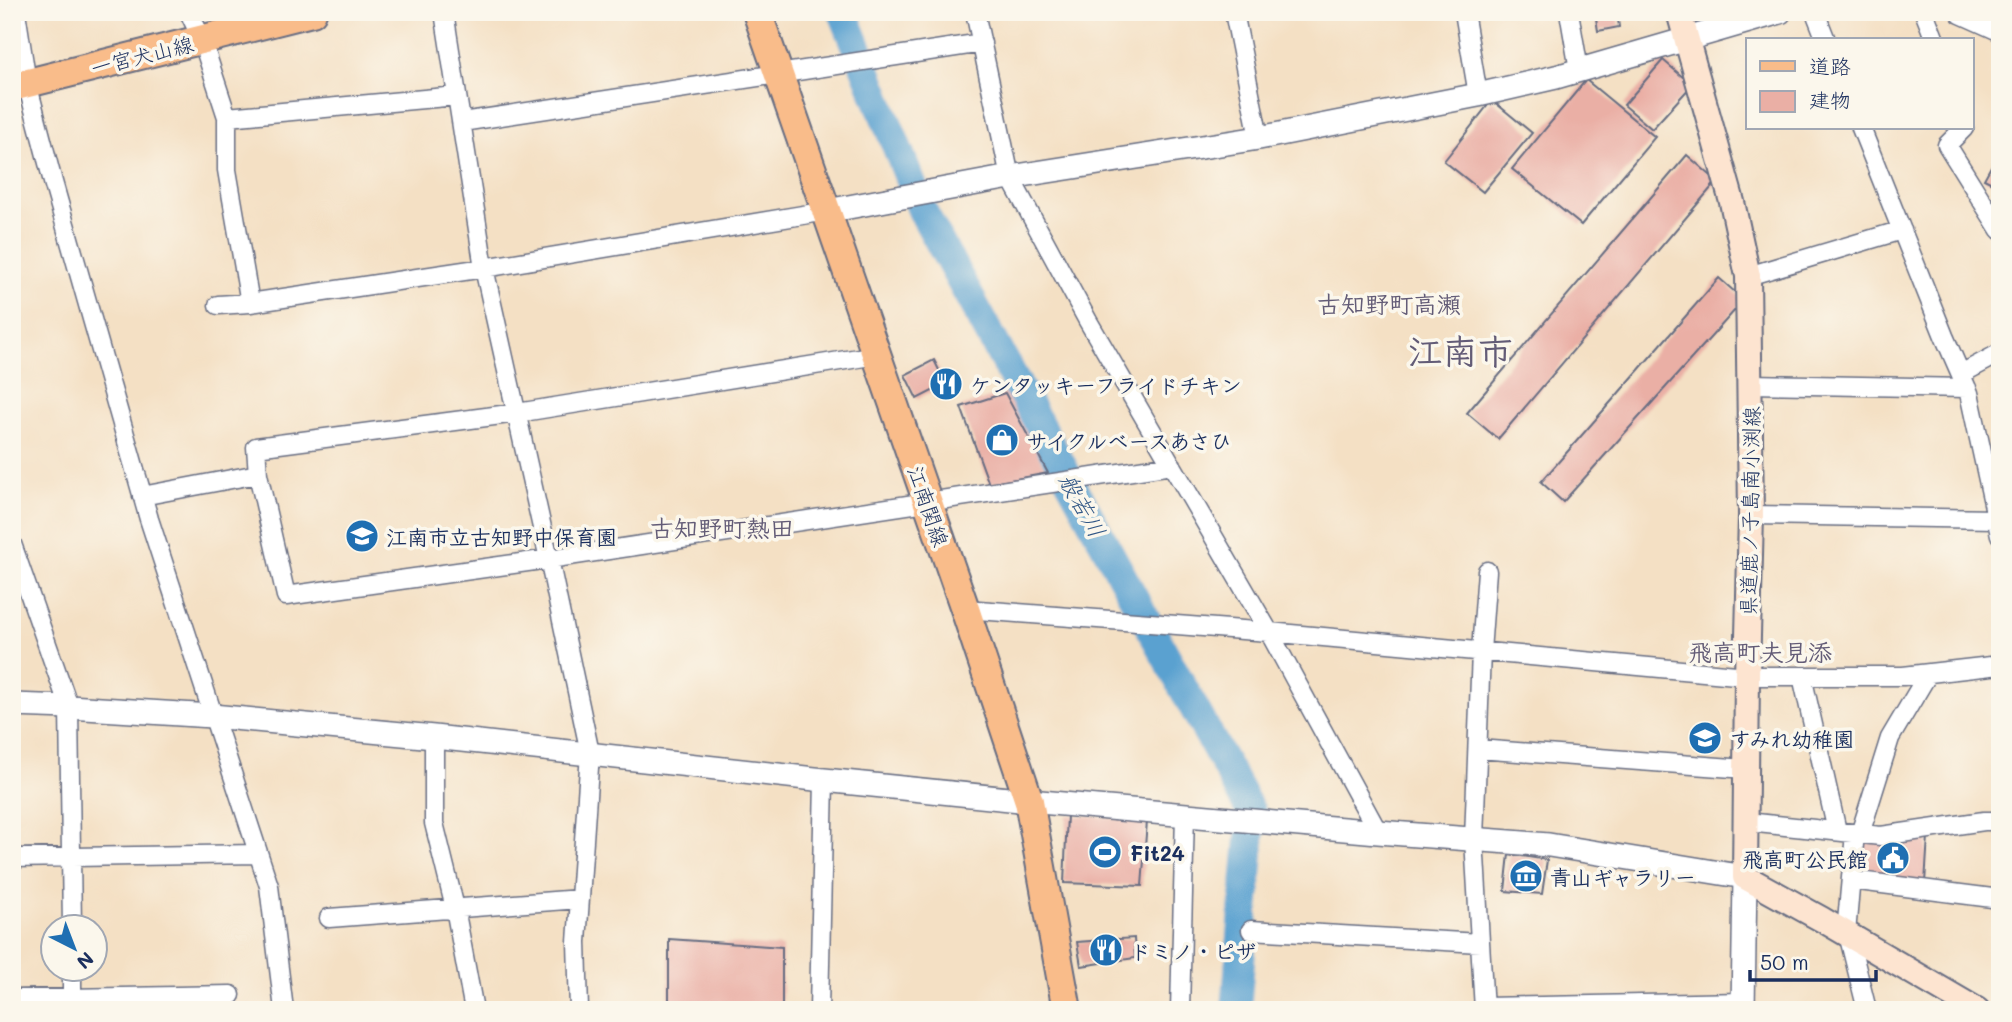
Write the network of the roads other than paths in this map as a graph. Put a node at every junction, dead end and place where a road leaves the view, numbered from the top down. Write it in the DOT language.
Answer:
graph roads {
  1 [pos="16,12"];
  2 [pos="189,12"];
  3 [pos="312,12"];
  4 [pos="444,12"];
  5 [pos="757,12"];
  6 [pos="975,12"];
  7 [pos="1234,12"];
  8 [pos="1464,12"];
  9 [pos="1569,12"];
  10 [pos="1679,12"];
  11 [pos="1780,12"];
  12 [pos="1815,12"];
  13 [pos="1924,12"];
  14 [pos="1962,12"];
  15 [pos="2000,29"];
  16 [pos="1825,38"];
  17 [pos="1934,38"];
  18 [pos="1686,39"];
  19 [pos="202,40"];
  20 [pos="982,43"];
  21 [pos="1579,70"];
  22 [pos="779,73"];
  23 [pos="20,85"];
  24 [pos="1478,95"];
  25 [pos="457,96"];
  26 [pos="228,117"];
  27 [pos="461,122"];
  28 [pos="1862,130"];
  29 [pos="1963,130"];
  30 [pos="1259,138"];
  31 [pos="1010,177"];
  32 [pos="827,211"];
  33 [pos="1902,230"];
  34 [pos="2000,230"];
  35 [pos="484,268"];
  36 [pos="1748,276"];
  37 [pos="250,303"];
  38 [pos="218,305"];
  39 [pos="2000,353"];
  40 [pos="877,355"];
  41 [pos="1964,381"];
  42 [pos="1751,384"];
  43 [pos="517,412"];
  44 [pos="1172,465"];
  45 [pos="258,474"];
  46 [pos="142,496"];
  47 [pos="928,502"];
  48 [pos="1751,515"];
  49 [pos="1998,527"];
  50 [pos="12,544"];
  51 [pos="549,559"];
  52 [pos="1487,571"];
  53 [pos="965,609"];
  54 [pos="1269,632"];
  55 [pos="1481,651"];
  56 [pos="2000,665"];
  57 [pos="1928,674"];
  58 [pos="1746,676"];
  59 [pos="1802,676"];
  60 [pos="12,705"];
  61 [pos="69,706"];
  62 [pos="212,716"];
  63 [pos="434,737"];
  64 [pos="1478,749"];
  65 [pos="590,753"];
  66 [pos="1746,769"];
  67 [pos="824,780"];
  68 [pos="1029,801"];
  69 [pos="1185,814"];
  70 [pos="2000,821"];
  71 [pos="1747,822"];
  72 [pos="1837,831"];
  73 [pos="1378,832"];
  74 [pos="1857,834"];
  75 [pos="1474,839"];
  76 [pos="258,853"];
  77 [pos="12,858"];
  78 [pos="71,858"];
  79 [pos="1745,877"];
  80 [pos="1851,880"];
  81 [pos="2000,898"];
  82 [pos="580,899"];
  83 [pos="455,908"];
  84 [pos="72,914"];
  85 [pos="328,918"];
  86 [pos="1251,930"];
  87 [pos="1847,934"];
  88 [pos="1480,943"];
  89 [pos="72,984"];
  90 [pos="231,995"];
  91 [pos="12,999"];
  92 [pos="72,1003"];
  93 [pos="1743,1006"];
  94 [pos="1484,1008"];
  95 [pos="284,1010"];
  96 [pos="474,1010"];
  97 [pos="579,1010"];
  98 [pos="819,1010"];
  99 [pos="1067,1010"];
  100 [pos="1180,1010"];
  101 [pos="1867,1010"];
  102 [pos="1977,1010"];
  1 -- 23 [label="street"];
  2 -- 19 [label="street"];
  3 -- 19 [label="main road, 一宮犬山線"];
  4 -- 25 [label="street"];
  5 -- 22 [label="main road, 江南関線"];
  6 -- 20 [label="street"];
  7 -- 30 [label="street"];
  8 -- 24 [label="street"];
  9 -- 21 [label="street"];
  10 -- 18 [label="main road, 県道鹿ノ子島南小渕線"];
  11 -- 18 [label="street"];
  12 -- 16 [label="street"];
  13 -- 17 [label="street"];
  14 -- 15 [label="street"];
  18 -- 21 [label="street"];
  18 -- 36 [label="main road, 県道鹿ノ子島南小渕線"];
  19 -- 23 [label="main road, 一宮犬山線"];
  19 -- 26 [label="street"];
  20 -- 22 [label="street"];
  20 -- 31 [label="street"];
  21 -- 24 [label="street"];
  22 -- 27 [label="street"];
  22 -- 32 [label="main road, 江南関線"];
  23 -- 46 [label="street"];
  24 -- 30 [label="street"];
  25 -- 26 [label="street"];
  25 -- 27 [label="street"];
  26 -- 37 [label="street"];
  27 -- 35 [label="street"];
  28 -- 33 [label="street"];
  29 -- 34 [label="street"];
  30 -- 31 [label="street"];
  31 -- 32 [label="street"];
  31 -- 44 [label="street"];
  32 -- 35 [label="street"];
  32 -- 40 [label="main road, 江南関線"];
  33 -- 36 [label="street"];
  33 -- 41 [label="street"];
  35 -- 37 [label="street"];
  35 -- 43 [label="street"];
  36 -- 42 [label="main road, 県道鹿ノ子島南小渕線"];
  37 -- 38 [label="street"];
  39 -- 41 [label="street"];
  40 -- 43 [label="street"];
  40 -- 47 [label="main road, 江南関線"];
  41 -- 42 [label="street"];
  41 -- 49 [label="street"];
  42 -- 48 [label="main road, 県道鹿ノ子島南小渕線"];
  43 -- 45 [label="street"];
  43 -- 51 [label="street"];
  44 -- 47 [label="street"];
  44 -- 54 [label="street"];
  45 -- 46 [label="street"];
  45 -- 51 [label="street"];
  46 -- 62 [label="street"];
  47 -- 51 [label="street"];
  47 -- 53 [label="main road, 江南関線"];
  48 -- 49 [label="street"];
  48 -- 58 [label="main road, 県道鹿ノ子島南小渕線"];
  50 -- 61 [label="street"];
  51 -- 65 [label="street"];
  52 -- 55 [label="street"];
  53 -- 54 [label="street"];
  53 -- 68 [label="main road, 江南関線"];
  54 -- 55 [label="street"];
  54 -- 73 [label="street"];
  55 -- 58 [label="street"];
  55 -- 64 [label="street"];
  56 -- 57 [label="street"];
  57 -- 59 [label="street"];
  57 -- 74 [label="street"];
  58 -- 59 [label="street"];
  58 -- 66 [label="main road, 県道鹿ノ子島南小渕線"];
  59 -- 72 [label="street"];
  60 -- 61 [label="street"];
  61 -- 62 [label="street"];
  61 -- 78 [label="street"];
  62 -- 63 [label="street"];
  62 -- 76 [label="street"];
  63 -- 65 [label="street"];
  63 -- 83 [label="street"];
  64 -- 66 [label="street"];
  64 -- 75 [label="street"];
  65 -- 67 [label="street"];
  65 -- 82 [label="street"];
  66 -- 71 [label="main road, 県道鹿ノ子島南小渕線"];
  67 -- 68 [label="street"];
  67 -- 98 [label="street"];
  68 -- 69 [label="street"];
  68 -- 99 [label="main road, 江南関線"];
  69 -- 73 [label="street"];
  69 -- 100 [label="street"];
  70 -- 74 [label="street"];
  71 -- 72 [label="street"];
  71 -- 79 [label="main road, 県道鹿ノ子島南小渕線"];
  72 -- 74 [label="street"];
  73 -- 75 [label="street"];
  74 -- 80 [label="street"];
  75 -- 79 [label="street"];
  75 -- 88 [label="street"];
  76 -- 78 [label="street"];
  76 -- 95 [label="street"];
  77 -- 78 [label="street"];
  78 -- 84 [label="street"];
  79 -- 87 [label="main road"];
  79 -- 93 [label="street"];
  80 -- 81 [label="street"];
  80 -- 87 [label="street"];
  82 -- 83 [label="street"];
  82 -- 97 [label="street"];
  83 -- 85 [label="street"];
  83 -- 96 [label="street"];
  86 -- 88 [label="street"];
  87 -- 101 [label="street"];
  87 -- 102 [label="main road"];
  88 -- 94 [label="street"];
  89 -- 92 [label="street"];
  90 -- 92 [label="street"];
  91 -- 92 [label="street"];
  93 -- 94 [label="street"];
}
